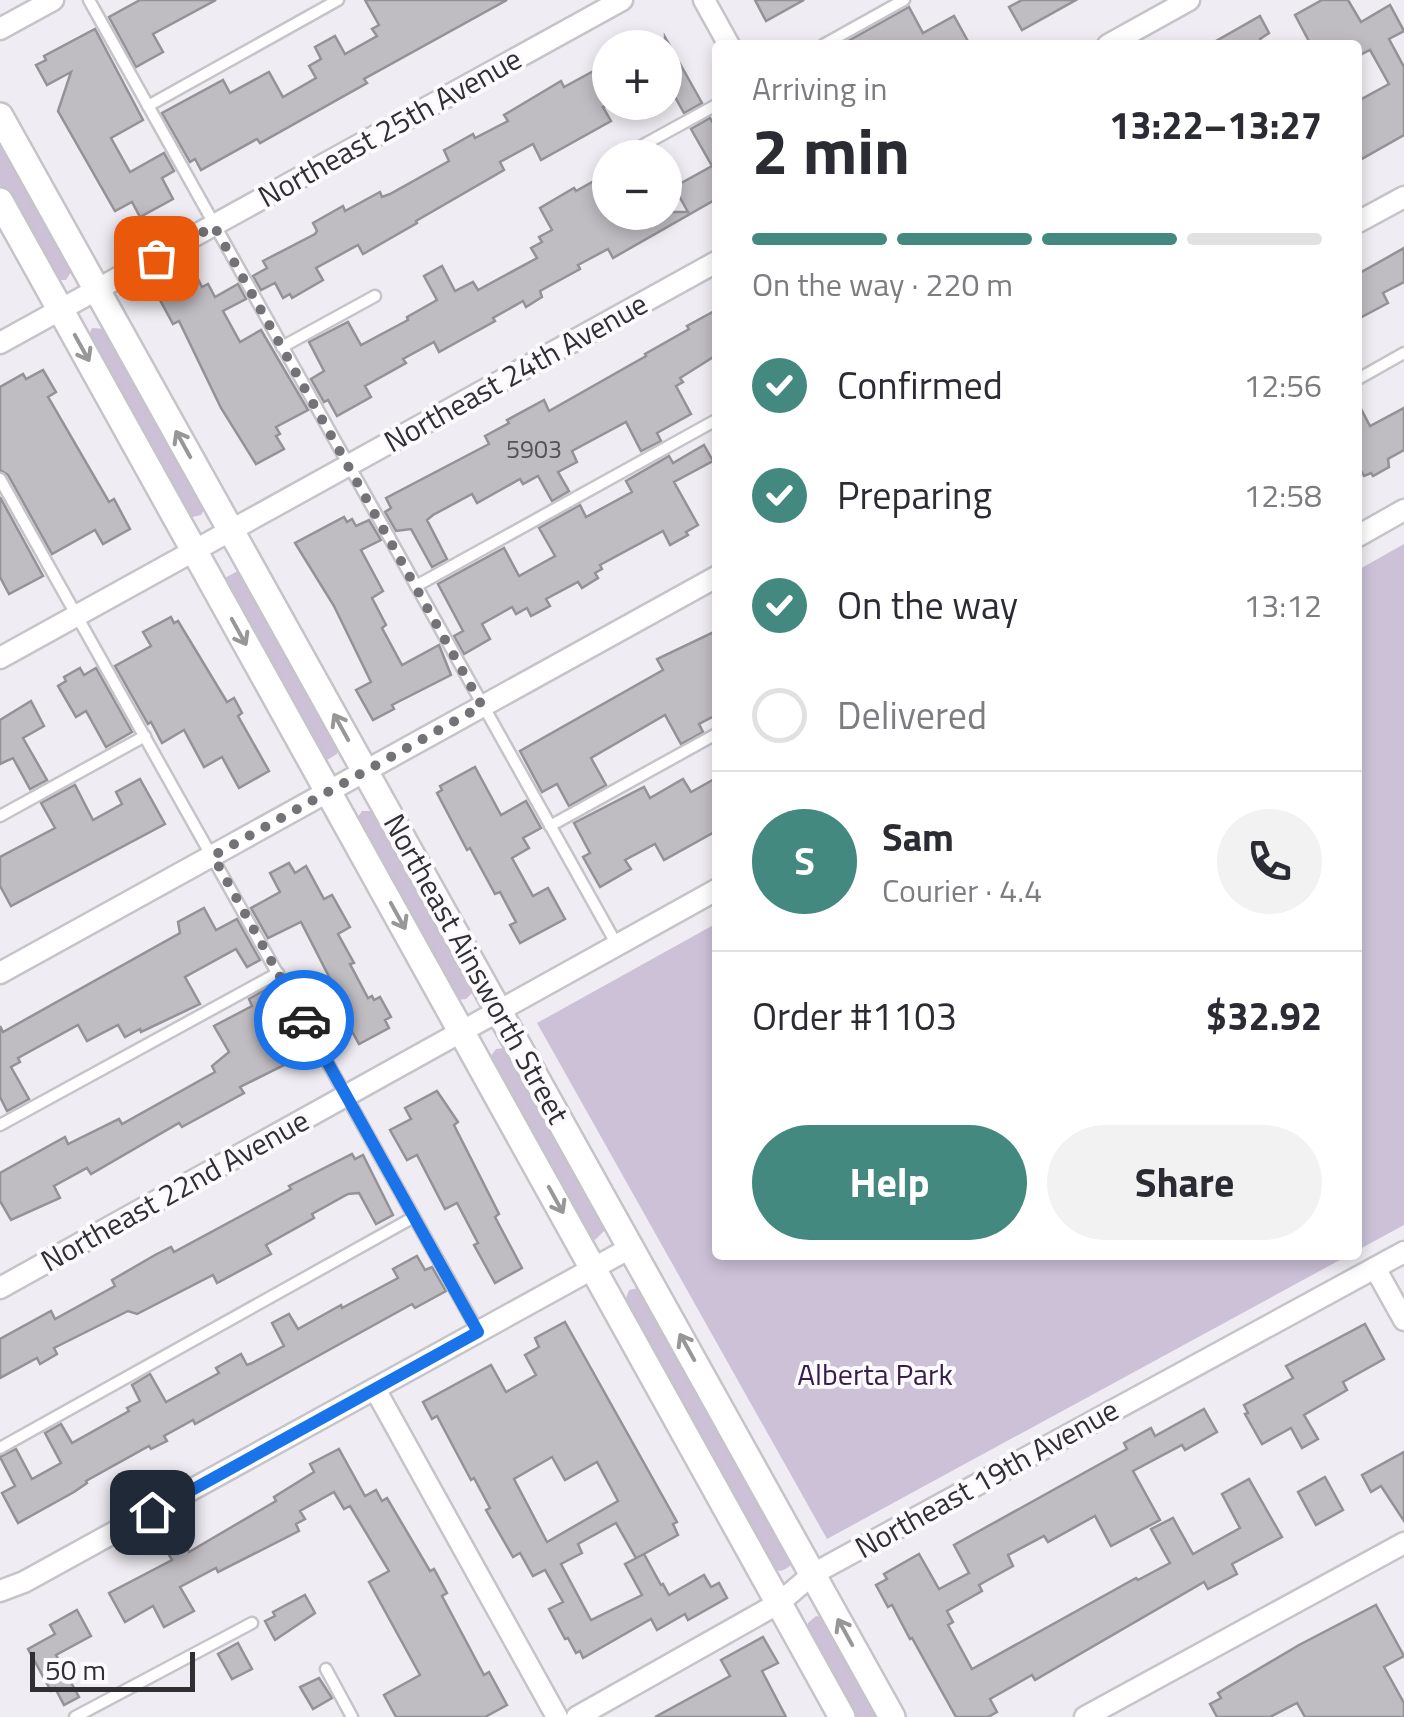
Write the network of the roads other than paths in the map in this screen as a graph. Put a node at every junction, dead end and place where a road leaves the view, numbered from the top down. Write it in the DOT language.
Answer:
graph roads {
  1 [pos="53,0"];
  2 [pos="89,0"];
  3 [pos="338,0"];
  4 [pos="622,0"];
  5 [pos="704,0"];
  6 [pos="904,0"];
  7 [pos="1189,0"];
  8 [pos="0,28"];
  9 [pos="726,40"];
  10 [pos="832,40"];
  11 [pos="1117,40"];
  12 [pos="148,106"];
  13 [pos="712,107"];
  14 [pos="0,116"];
  15 [pos="654,140"];
  16 [pos="1404,196"];
  17 [pos="0,202"];
  18 [pos="1362,220"];
  19 [pos="214,226"];
  20 [pos="712,264"];
  21 [pos="97,290"];
  22 [pos="375,296"];
  23 [pos="61,310"];
  24 [pos="0,343"];
  25 [pos="282,348"];
  26 [pos="1404,353"];
  27 [pos="1362,377"];
  28 [pos="712,422"];
  29 [pos="348,466"];
  30 [pos="0,479"];
  31 [pos="5,499"];
  32 [pos="1404,510"];
  33 [pos="231,531"];
  34 [pos="1362,534"];
  35 [pos="194,550"];
  36 [pos="712,579"];
  37 [pos="416,586"];
  38 [pos="77,616"];
  39 [pos="0,658"];
  40 [pos="482,706"];
  41 [pos="145,736"];
  42 [pos="712,736"];
  43 [pos="366,771"];
  44 [pos="328,791"];
  45 [pos="0,816"];
  46 [pos="550,826"];
  47 [pos="213,856"];
  48 [pos="712,893"];
  49 [pos="617,945"];
  50 [pos="0,973"];
  51 [pos="278,973"];
  52 [pos="498,1011"];
  53 [pos="462,1032"];
  54 [pos="346,1096"];
  55 [pos="0,1125"];
  56 [pos="414,1217"];
  57 [pos="632,1247"];
  58 [pos="1404,1252"];
  59 [pos="594,1268"];
  60 [pos="1375,1268"];
  61 [pos="0,1288"];
  62 [pos="1404,1320"];
  63 [pos="478,1332"];
  64 [pos="376,1388"];
  65 [pos="0,1448"];
  66 [pos="1404,1543"];
  67 [pos="813,1574"];
  68 [pos="0,1590"];
  69 [pos="779,1603"];
  70 [pos="252,1623"];
  71 [pos="326,1669"];
  72 [pos="75,1717"];
  73 [pos="352,1717"];
  74 [pos="558,1717"];
  75 [pos="577,1717"];
  76 [pos="842,1717"];
  77 [pos="892,1717"];
  78 [pos="1085,1717"];
  1 -- 8 [label="street"];
  2 -- 12 [label="lane"];
  3 -- 12 [label="lane"];
  4 -- 19 [label="street, Northeast 25th Avenue"];
  5 -- 9 [label="street"];
  6 -- 10 [label="lane"];
  7 -- 11 [label="street"];
  12 -- 19 [label="lane"];
  13 -- 15 [label="lane"];
  14 -- 21 [label="street, Northeast Ainsworth Street"];
  16 -- 18 [label="street"];
  17 -- 23 [label="street, Northeast Ainsworth Street"];
  19 -- 21 [label="street, Northeast 25th Avenue"];
  19 -- 25 [label="lane"];
  20 -- 29 [label="street, Northeast 24th Avenue"];
  21 -- 23 [label="street, Northeast 25th Avenue"];
  33 -- 21 [label="street, Northeast Ainsworth Street, one-way"];
  22 -- 25 [label="lane"];
  23 -- 24 [label="street, Northeast 25th Avenue"];
  23 -- 35 [label="street, Northeast Ainsworth Street, one-way"];
  25 -- 29 [label="lane"];
  26 -- 27 [label="lane"];
  28 -- 37 [label="lane"];
  29 -- 33 [label="street, Northeast 24th Avenue"];
  29 -- 37 [label="lane"];
  30 -- 31 [label="lane"];
  31 -- 38 [label="lane"];
  32 -- 34 [label="street"];
  33 -- 35 [label="street, Northeast 24th Avenue"];
  43 -- 33 [label="street, Northeast Ainsworth Street, one-way"];
  35 -- 38 [label="street, Northeast 24th Avenue"];
  35 -- 44 [label="street, Northeast Ainsworth Street, one-way"];
  36 -- 40 [label="street"];
  37 -- 40 [label="lane"];
  38 -- 39 [label="street, Northeast 24th Avenue"];
  38 -- 41 [label="lane"];
  40 -- 43 [label="street"];
  40 -- 46 [label="lane"];
  41 -- 45 [label="lane"];
  41 -- 47 [label="lane"];
  42 -- 46 [label="lane"];
  43 -- 44 [label="street"];
  43 -- 52 [label="street, Northeast Ainsworth Street"];
  44 -- 47 [label="street"];
  44 -- 53 [label="street, Northeast Ainsworth Street, one-way"];
  46 -- 49 [label="lane"];
  47 -- 50 [label="street"];
  47 -- 51 [label="lane"];
  48 -- 49 [label="street, Northeast 22nd Avenue"];
  49 -- 52 [label="street, Northeast 22nd Avenue"];
  51 -- 54 [label="lane"];
  51 -- 55 [label="lane"];
  52 -- 53 [label="street, Northeast 22nd Avenue"];
  52 -- 57 [label="street, Northeast Ainsworth Street"];
  53 -- 54 [label="street, Northeast 22nd Avenue"];
  53 -- 59 [label="street, Northeast Ainsworth Street, one-way"];
  54 -- 56 [label="lane"];
  54 -- 61 [label="street, Northeast 22nd Avenue"];
  56 -- 63 [label="lane"];
  56 -- 65 [label="lane"];
  57 -- 59 [label="street"];
  67 -- 57 [label="street, Northeast Ainsworth Street, one-way"];
  58 -- 60 [label="street, Northeast 19th Avenue"];
  59 -- 63 [label="street"];
  59 -- 69 [label="street, Northeast Ainsworth Street"];
  60 -- 62 [label="street"];
  60 -- 67 [label="street, Northeast 19th Avenue"];
  63 -- 64 [label="street"];
  64 -- 68 [label="street"];
  64 -- 74 [label="street"];
  66 -- 78 [label="street"];
  67 -- 69 [label="street, Northeast 19th Avenue"];
  77 -- 67 [label="street, Northeast Ainsworth Street, one-way"];
  69 -- 75 [label="street, Northeast 19th Avenue"];
  69 -- 76 [label="street, Northeast Ainsworth Street"];
  70 -- 72 [label="lane"];
  71 -- 73 [label="lane"];
}
